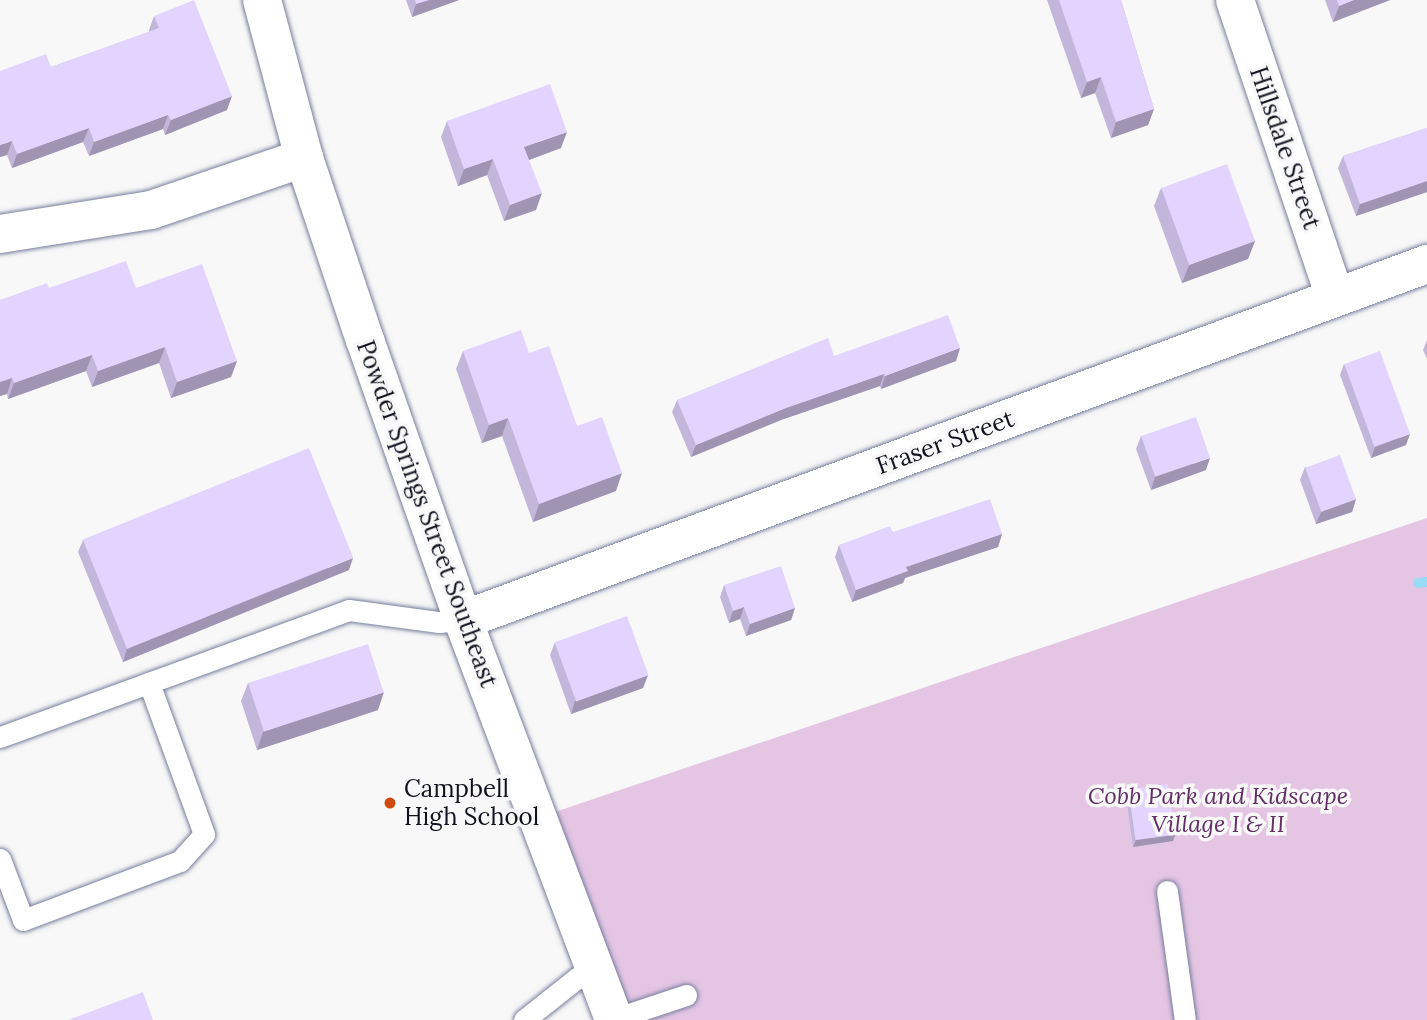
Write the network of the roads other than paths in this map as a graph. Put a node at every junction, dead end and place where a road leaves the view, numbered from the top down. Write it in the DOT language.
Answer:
graph roads {
  1 [pos="262,0"];
  2 [pos="1235,0"];
  3 [pos="304,158"];
  4 [pos="0,233"];
  5 [pos="1427,264"];
  6 [pos="1335,297"];
  7 [pos="463,620"];
  8 [pos="149,683"];
  9 [pos="0,737"];
  10 [pos="0,859"];
  11 [pos="1167,891"];
  12 [pos="595,972"];
  13 [pos="685,995"];
  14 [pos="524,1020"];
  15 [pos="614,1020"];
  16 [pos="1185,1020"];
  1 -- 3 [label="street, Powder Springs Street Southeast"];
  2 -- 6 [label="street, Hillsdale Street"];
  3 -- 4 [label="street"];
  3 -- 7 [label="street, Powder Springs Street Southeast"];
  5 -- 6 [label="street, Fraser Street"];
  6 -- 7 [label="street, Fraser Street"];
  7 -- 8 [label="lane"];
  7 -- 12 [label="street, Powder Springs Street Southeast"];
  8 -- 9 [label="lane"];
  8 -- 10 [label="lane"];
  11 -- 16 [label="lane"];
  12 -- 14 [label="lane"];
  12 -- 15 [label="street, Powder Springs Street Southeast"];
  13 -- 15 [label="lane"];
}
